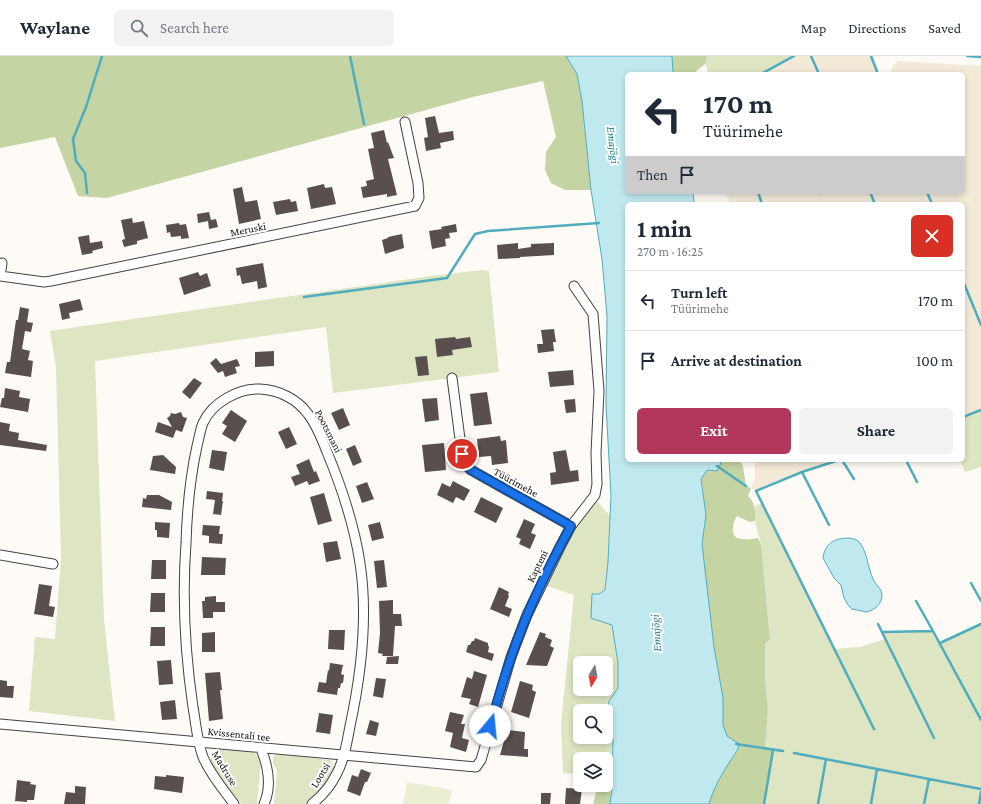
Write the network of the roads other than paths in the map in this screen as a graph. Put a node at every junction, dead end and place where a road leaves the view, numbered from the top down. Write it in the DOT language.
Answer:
graph roads {
  1 [pos="405,122"];
  2 [pos="2,263"];
  3 [pos="0,276"];
  4 [pos="574,286"];
  5 [pos="452,378"];
  6 [pos="571,526"];
  7 [pos="0,555"];
  8 [pos="53,564"];
  9 [pos="0,724"];
  10 [pos="198,742"];
  11 [pos="261,749"];
  12 [pos="343,756"];
  13 [pos="476,768"];
  14 [pos="234,804"];
  15 [pos="264,804"];
  16 [pos="312,804"];
  1 -- 3 [label="street, Meruski"];
  2 -- 3 [label="street"];
  4 -- 6 [label="street, Kapteni"];
  5 -- 6 [label="street, Tüürimehe"];
  6 -- 13 [label="street, Kapteni"];
  7 -- 8 [label="street"];
  9 -- 10 [label="street, Kvissentali tee"];
  10 -- 11 [label="street, Kvissentali tee"];
  10 -- 12 [label="street, Pootsmani"];
  10 -- 14 [label="street, Madruse"];
  11 -- 12 [label="street, Kvissentali tee"];
  11 -- 15 [label="street"];
  12 -- 13 [label="street, Kvissentali tee"];
  12 -- 16 [label="street, Lootsi"];
}
